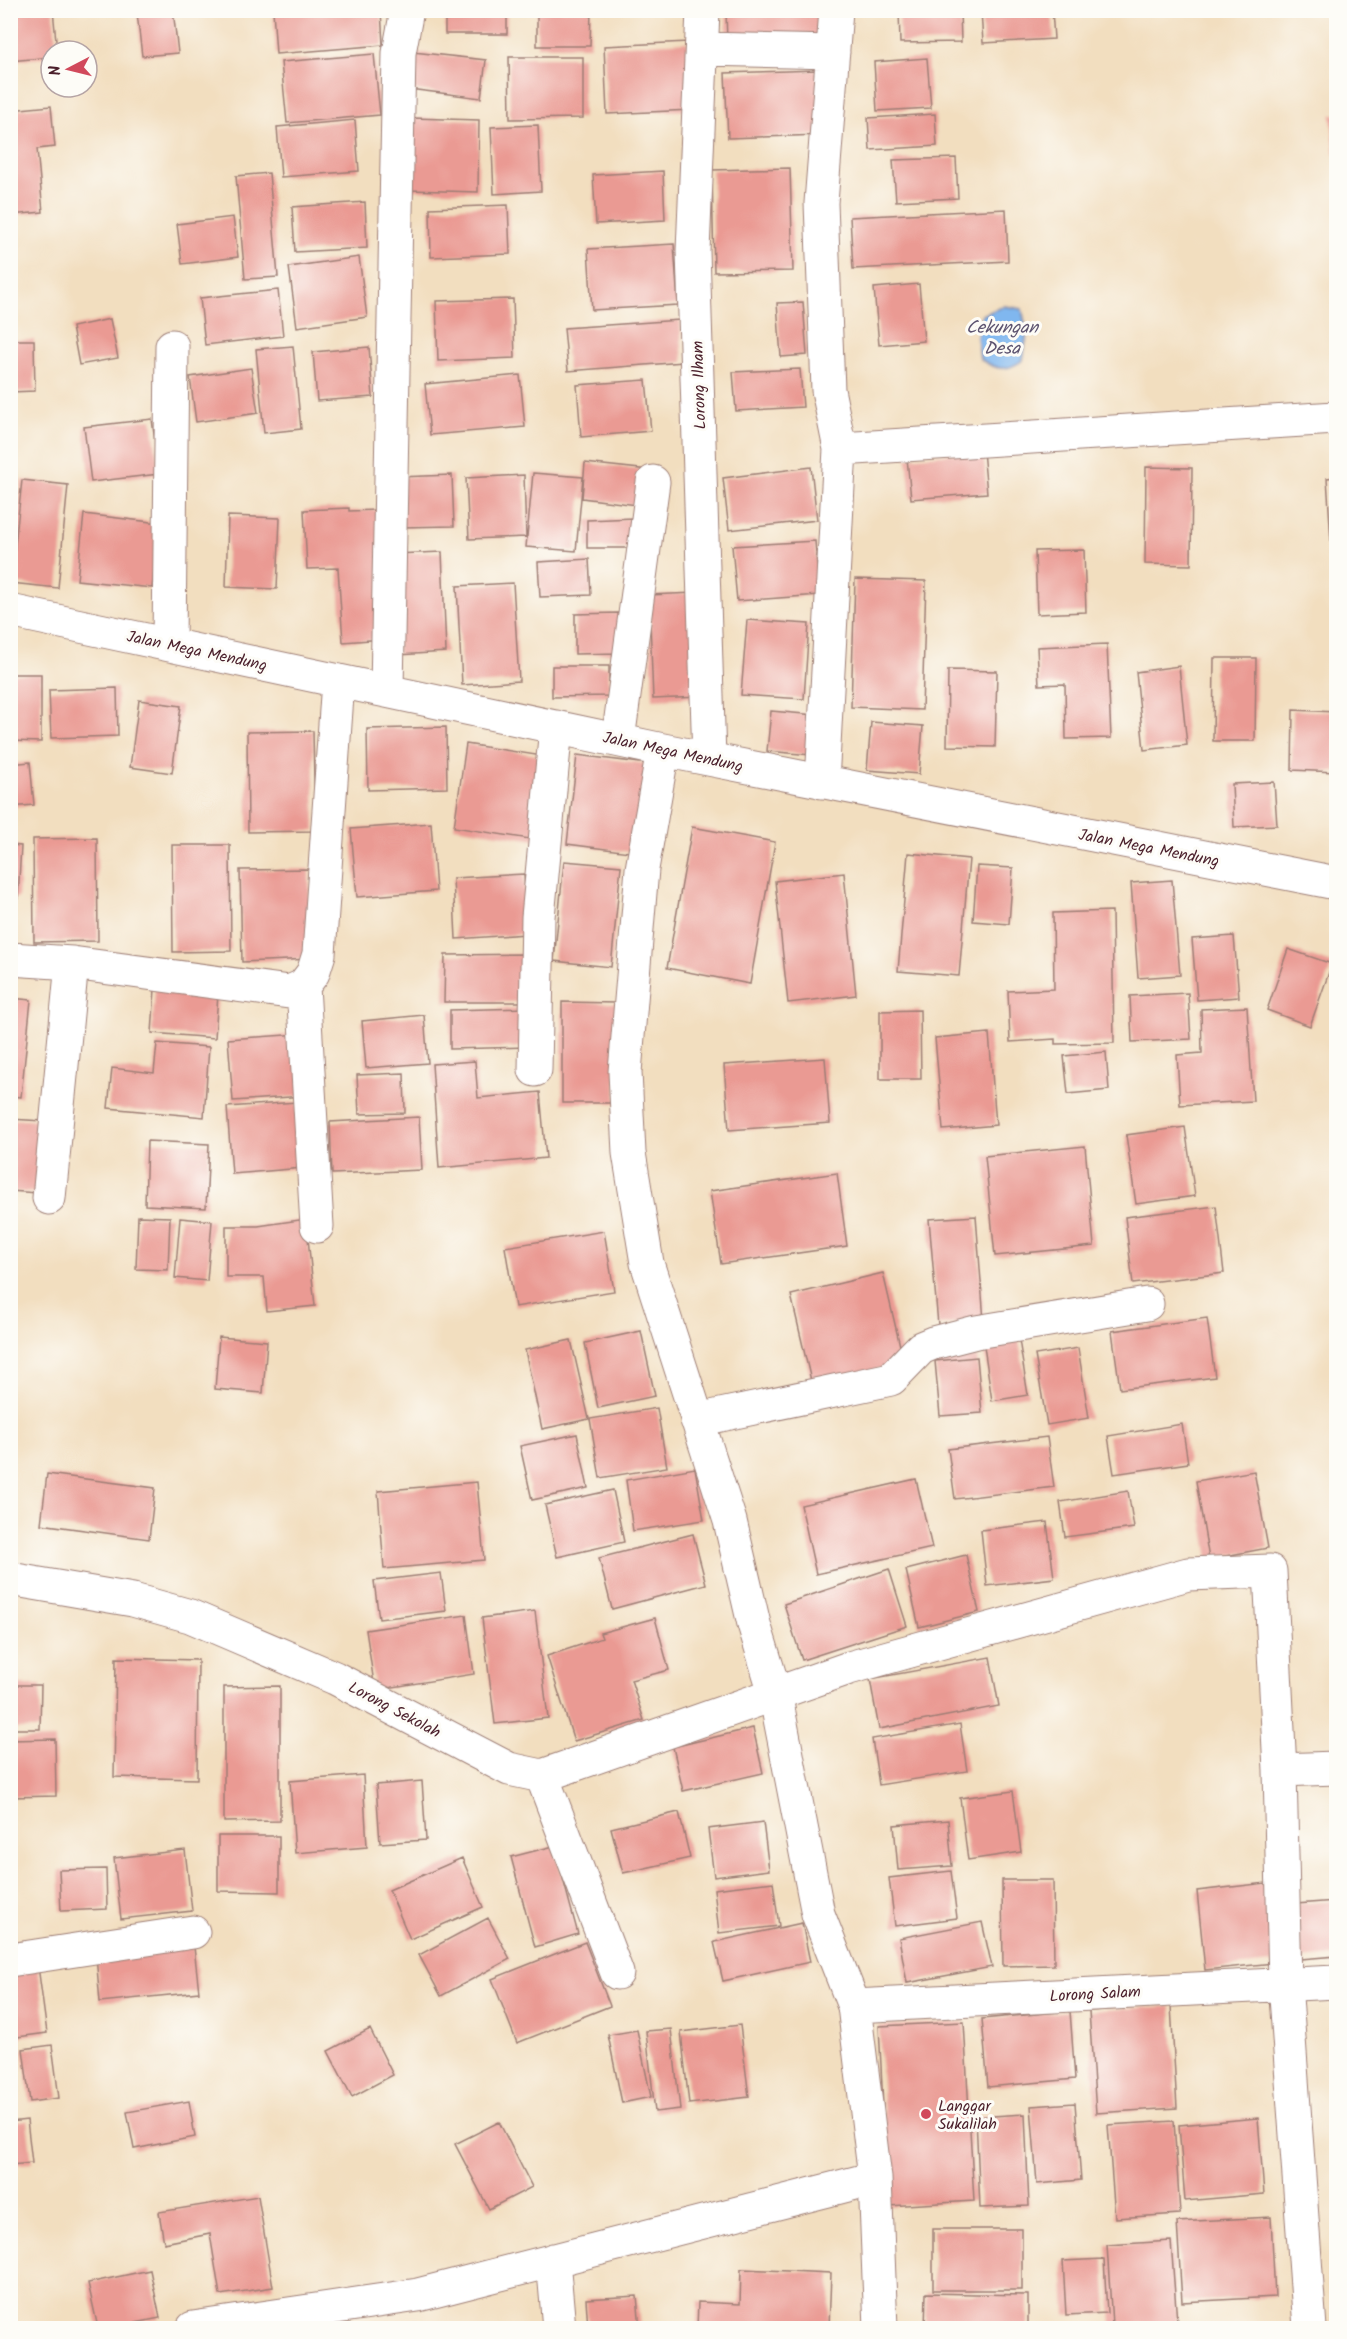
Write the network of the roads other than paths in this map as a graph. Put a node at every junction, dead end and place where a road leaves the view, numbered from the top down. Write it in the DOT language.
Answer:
graph roads {
  1 [pos="406,10"];
  2 [pos="703,10"];
  3 [pos="836,10"];
  4 [pos="702,49"];
  5 [pos="833,52"];
  6 [pos="172,346"];
  7 [pos="1336,418"];
  8 [pos="840,450"];
  9 [pos="652,482"];
  10 [pos="10,611"];
  11 [pos="169,644"];
  12 [pos="338,681"];
  13 [pos="387,690"];
  14 [pos="556,727"];
  15 [pos="618,740"];
  16 [pos="663,750"];
  17 [pos="709,759"];
  18 [pos="822,782"];
  19 [pos="1336,883"];
  20 [pos="10,959"];
  21 [pos="72,963"];
  22 [pos="303,986"];
  23 [pos="535,1070"];
  24 [pos="48,1198"];
  25 [pos="317,1226"];
  26 [pos="1147,1304"];
  27 [pos="697,1420"];
  28 [pos="10,1579"];
  29 [pos="775,1693"];
  30 [pos="1336,1768"];
  31 [pos="1280,1770"];
  32 [pos="542,1776"];
  33 [pos="193,1932"];
  34 [pos="10,1960"];
  35 [pos="617,1973"];
  36 [pos="1336,1982"];
  37 [pos="1285,1983"];
  38 [pos="854,2006"];
  39 [pos="875,2178"];
  40 [pos="553,2260"];
  41 [pos="193,2328"];
  42 [pos="559,2328"];
  43 [pos="881,2328"];
  44 [pos="1310,2328"];
  1 -- 13 [label="street"];
  2 -- 4 [label="street, Lorong Ilham"];
  3 -- 5 [label="street"];
  4 -- 5 [label="street"];
  4 -- 17 [label="street, Lorong Ilham"];
  5 -- 8 [label="street"];
  6 -- 11 [label="street"];
  7 -- 8 [label="street"];
  8 -- 18 [label="street"];
  9 -- 15 [label="street"];
  10 -- 11 [label="street, Jalan Mega Mendung"];
  11 -- 12 [label="street, Jalan Mega Mendung"];
  12 -- 13 [label="street, Jalan Mega Mendung"];
  12 -- 22 [label="street"];
  13 -- 14 [label="street, Jalan Mega Mendung"];
  14 -- 15 [label="street, Jalan Mega Mendung"];
  14 -- 23 [label="street"];
  15 -- 16 [label="street, Jalan Mega Mendung"];
  16 -- 17 [label="street, Jalan Mega Mendung"];
  16 -- 27 [label="street"];
  17 -- 18 [label="street, Jalan Mega Mendung"];
  18 -- 19 [label="street, Jalan Mega Mendung"];
  20 -- 21 [label="street"];
  21 -- 22 [label="street"];
  21 -- 24 [label="street"];
  22 -- 25 [label="street"];
  26 -- 27 [label="street"];
  27 -- 29 [label="street"];
  28 -- 32 [label="street, Lorong Sekolah"];
  29 -- 31 [label="street, Lorong Sekolah"];
  29 -- 32 [label="street, Lorong Sekolah"];
  29 -- 38 [label="street"];
  30 -- 31 [label="street"];
  31 -- 37 [label="street"];
  32 -- 35 [label="street"];
  33 -- 34 [label="street"];
  36 -- 37 [label="street, Lorong Salam"];
  37 -- 38 [label="street, Lorong Salam"];
  37 -- 44 [label="street"];
  38 -- 39 [label="street"];
  39 -- 40 [label="street"];
  39 -- 43 [label="street"];
  40 -- 41 [label="street"];
  40 -- 42 [label="street"];
}
